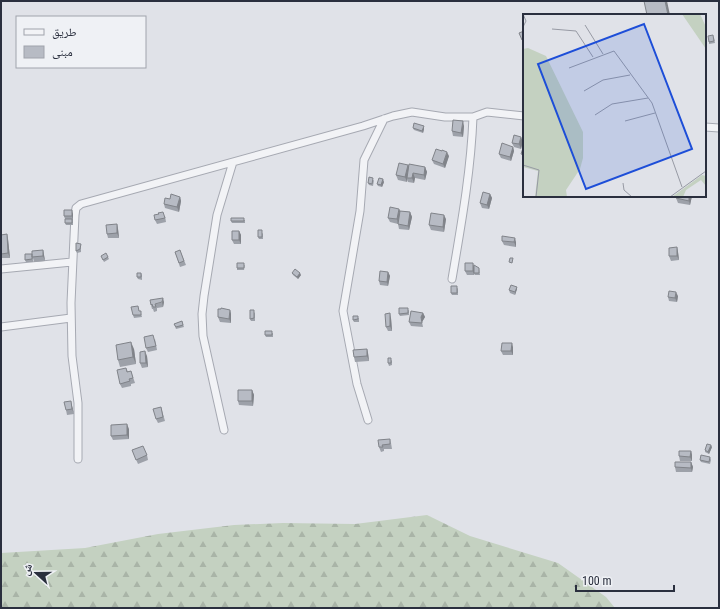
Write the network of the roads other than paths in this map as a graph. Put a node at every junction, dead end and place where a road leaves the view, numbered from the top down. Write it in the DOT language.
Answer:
graph roads {
  1 [pos="523,116"];
  2 [pos="473,117"];
  3 [pos="384,119"];
  4 [pos="706,127"];
  5 [pos="719,128"];
  6 [pos="233,162"];
  7 [pos="72,262"];
  8 [pos="1,269"];
  9 [pos="452,279"];
  10 [pos="71,318"];
  11 [pos="1,327"];
  12 [pos="368,420"];
  13 [pos="224,430"];
  14 [pos="78,459"];
  1 -- 2 [label="street"];
  2 -- 3 [label="street"];
  2 -- 9 [label="street"];
  3 -- 6 [label="street"];
  3 -- 12 [label="street"];
  4 -- 5 [label="street"];
  6 -- 7 [label="street"];
  6 -- 13 [label="street"];
  7 -- 8 [label="street"];
  7 -- 10 [label="street"];
  10 -- 11 [label="street"];
  10 -- 14 [label="street"];
}
